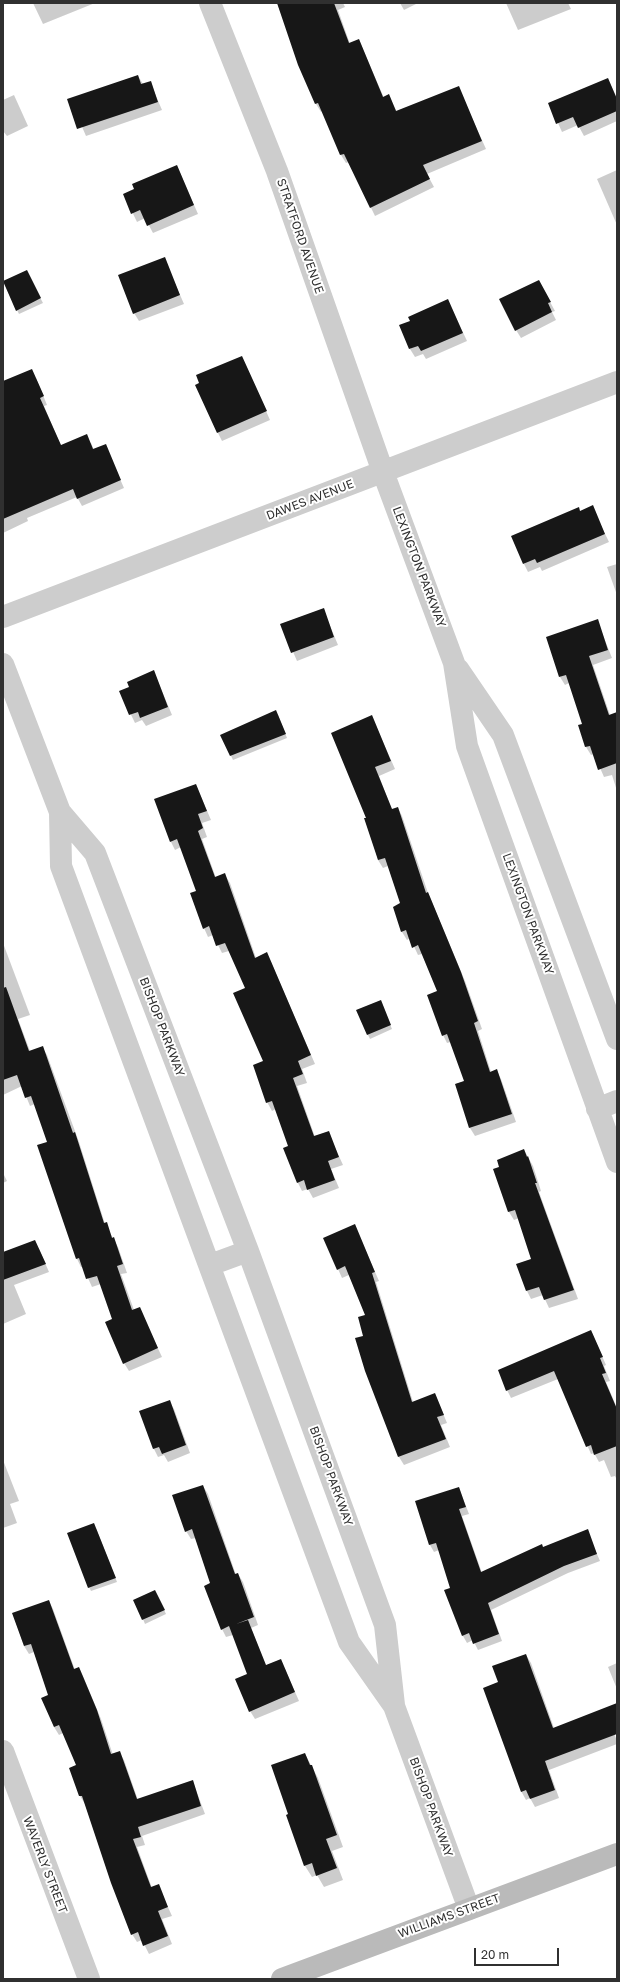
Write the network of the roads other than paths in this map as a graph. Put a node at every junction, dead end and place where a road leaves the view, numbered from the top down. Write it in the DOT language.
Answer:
graph roads {
  1 [pos="210,3"];
  2 [pos="617,382"];
  3 [pos="383,472"];
  4 [pos="3,617"];
  5 [pos="454,662"];
  6 [pos="3,664"];
  7 [pos="60,812"];
  8 [pos="617,1038"];
  9 [pos="607,1105"];
  10 [pos="617,1162"];
  11 [pos="248,1251"];
  12 [pos="210,1265"];
  13 [pos="394,1706"];
  14 [pos="3,1751"];
  15 [pos="617,1854"];
  16 [pos="469,1909"];
  17 [pos="89,1979"];
  18 [pos="282,1979"];
  1 -- 3 [label="street, STRATFORD AVENUE"];
  2 -- 3 [label="street, DAWES AVENUE"];
  3 -- 4 [label="street, DAWES AVENUE"];
  3 -- 5 [label="street, LEXINGTON PARKWAY"];
  5 -- 8 [label="street, LEXINGTON PARKWAY"];
  5 -- 9 [label="street, LEXINGTON PARKWAY"];
  6 -- 7 [label="street, BISHOP PARKWAY"];
  7 -- 11 [label="street, BISHOP PARKWAY"];
  7 -- 12 [label="street, BISHOP PARKWAY"];
  9 -- 10 [label="street, LEXINGTON PARKWAY"];
  11 -- 12 [label="street"];
  11 -- 13 [label="street, BISHOP PARKWAY"];
  12 -- 13 [label="street, BISHOP PARKWAY"];
  13 -- 16 [label="street, BISHOP PARKWAY"];
  14 -- 17 [label="street, WAVERLY STREET"];
  15 -- 16 [label="street, WILLIAMS STREET"];
  16 -- 18 [label="street, WILLIAMS STREET"];
}
